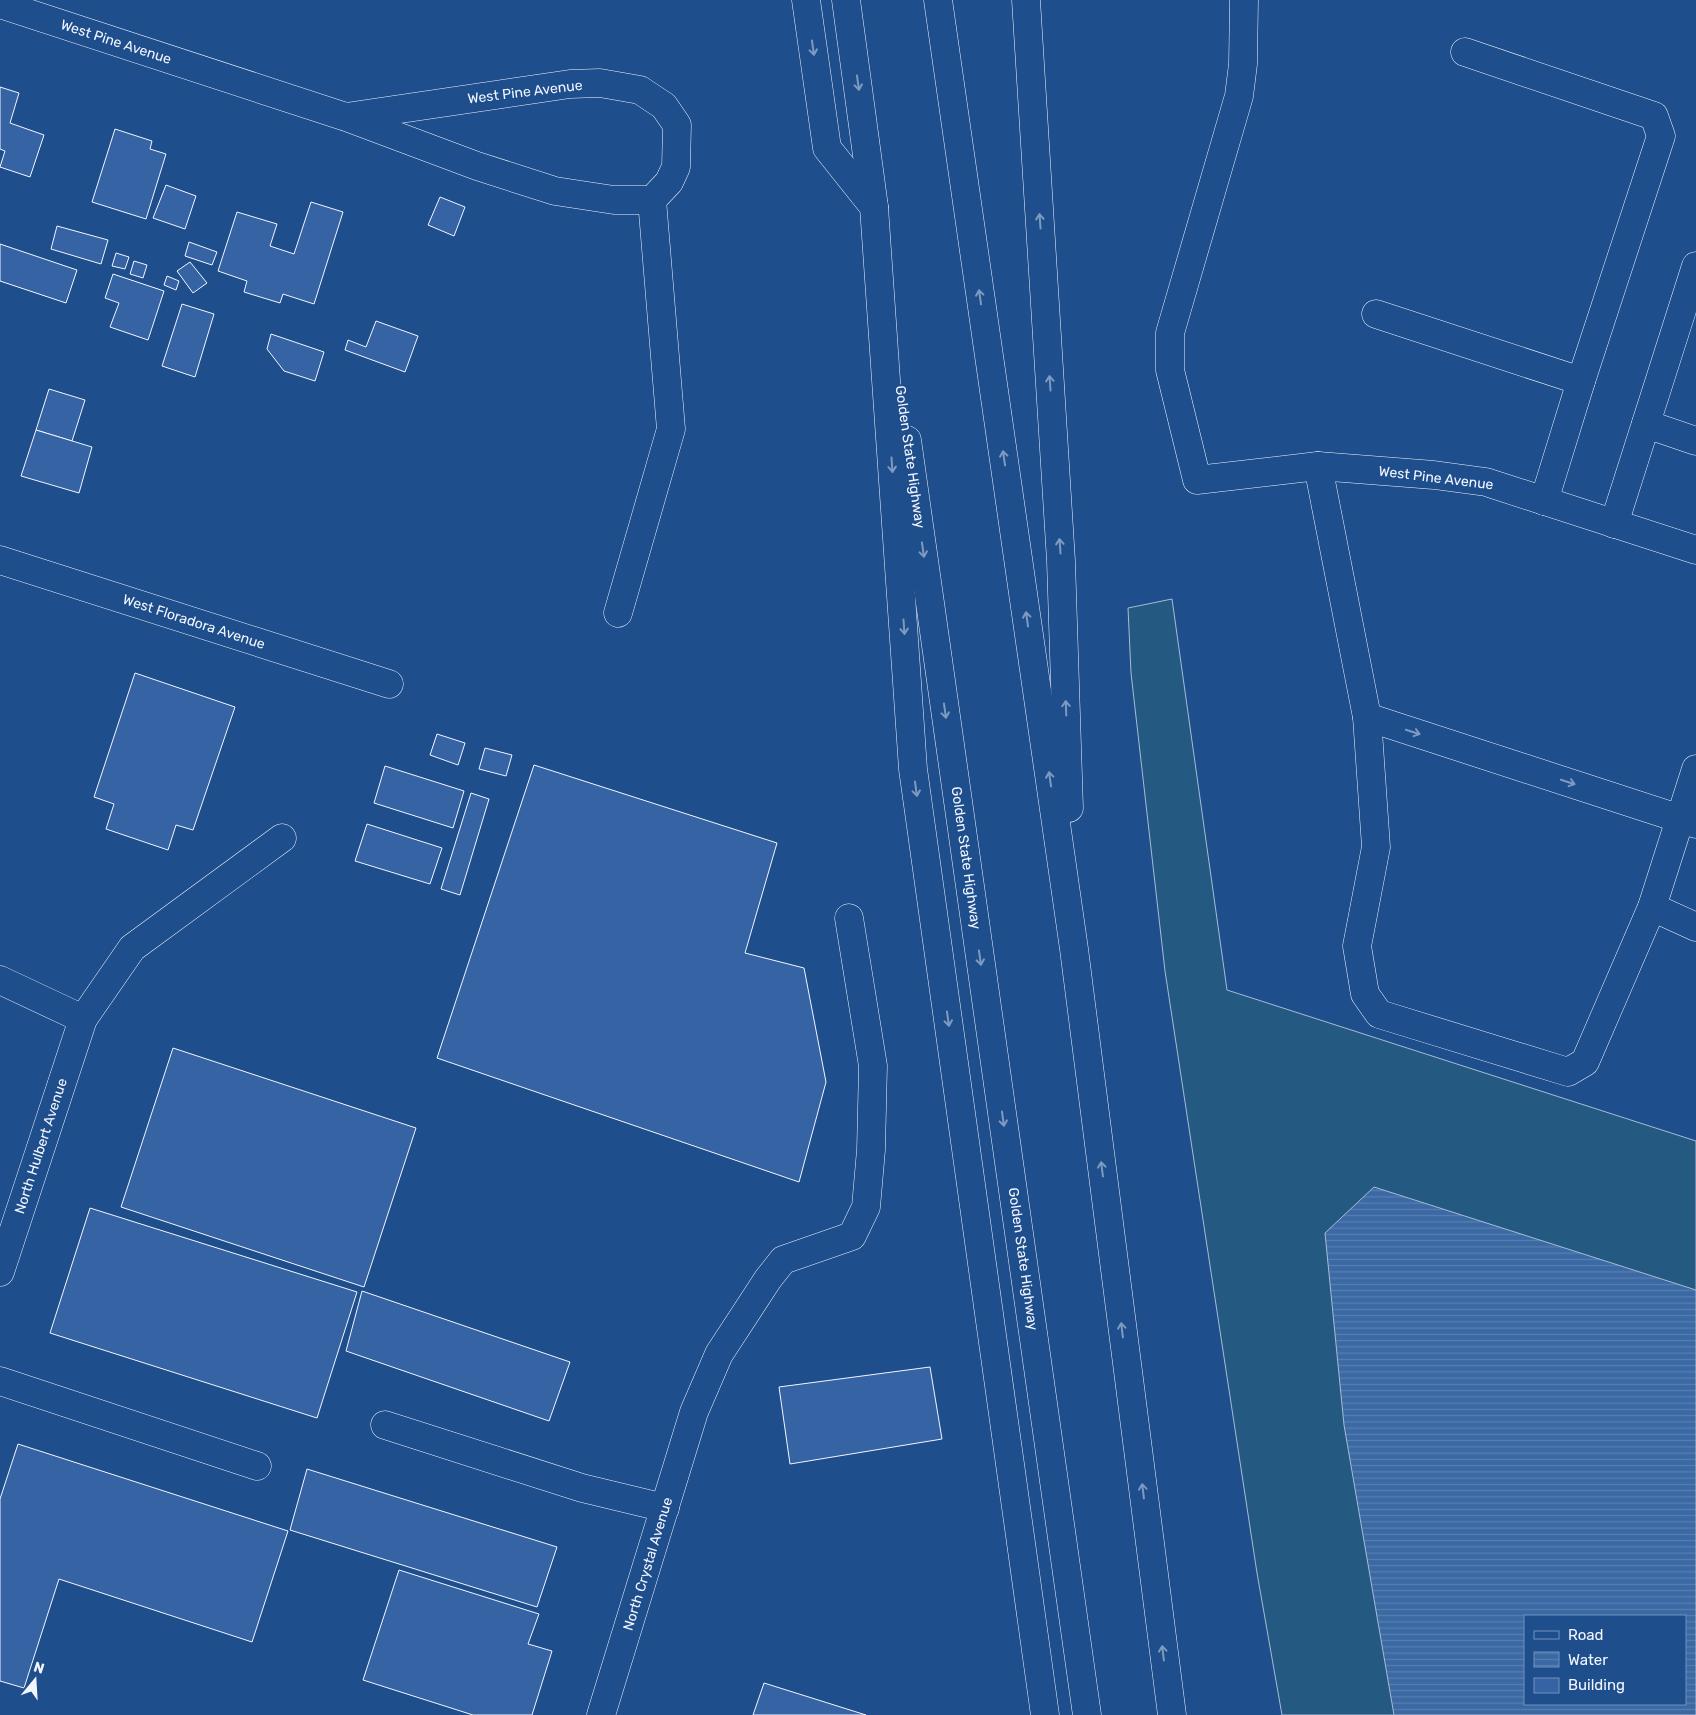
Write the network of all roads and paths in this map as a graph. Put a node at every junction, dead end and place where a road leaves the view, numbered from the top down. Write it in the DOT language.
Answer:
graph roads {
  1 [pos="806,0"];
  2 [pos="846,0"];
  3 [pos="938,0"];
  4 [pos="1026,0"];
  5 [pos="1244,0"];
  6 [pos="0,4"];
  7 [pos="1465,52"];
  8 [pos="346,117"];
  9 [pos="652,200"];
  10 [pos="874,207"];
  11 [pos="1696,266"];
  12 [pos="1376,314"];
  13 [pos="1581,381"];
  14 [pos="1646,424"];
  15 [pos="1696,441"];
  16 [pos="1318,466"];
  17 [pos="1544,501"];
  18 [pos="1614,524"];
  19 [pos="1696,550"];
  20 [pos="0,560"];
  21 [pos="618,613"];
  22 [pos="388,684"];
  23 [pos="1367,717"];
  24 [pos="1696,769"];
  25 [pos="1688,821"];
  26 [pos="282,838"];
  27 [pos="1652,907"];
  28 [pos="849,918"];
  29 [pos="1696,927"];
  30 [pos="1074,949"];
  31 [pos="0,980"];
  32 [pos="83,1019"];
  33 [pos="0,1272"];
  34 [pos="0,1381"];
  35 [pos="385,1425"];
  36 [pos="257,1466"];
  37 [pos="665,1508"];
  38 [pos="1171,1710"];
  39 [pos="601,1715"];
  40 [pos="1045,1715"];
  41 [pos="1087,1715"];
  1 -- 10 [label="main road, one-way"];
  2 -- 10 [label="main road, Golden State Highway, one-way"];
  30 -- 3 [label="main road, one-way"];
  30 -- 4 [label="main road, one-way"];
  5 -- 16 [label="main road, West Pine Avenue"];
  6 -- 8 [label="main road, West Pine Avenue"];
  7 -- 13 [label="main road"];
  8 -- 9 [label="main road, West Pine Avenue"];
  8 -- 9 [label="main road, West Pine Avenue"];
  9 -- 21 [label="main road"];
  10 -- 40 [label="main road, one-way"];
  10 -- 41 [label="main road, Golden State Highway, one-way"];
  11 -- 14 [label="main road"];
  12 -- 13 [label="main road"];
  13 -- 17 [label="main road"];
  14 -- 15 [label="main road"];
  14 -- 18 [label="main road"];
  16 -- 17 [label="main road, West Pine Avenue"];
  16 -- 23 [label="main road"];
  17 -- 18 [label="main road, West Pine Avenue"];
  18 -- 19 [label="main road, West Pine Avenue"];
  20 -- 22 [label="main road, West Floradora Avenue"];
  23 -- 25 [label="main road, one-way"];
  23 -- 27 [label="main road"];
  24 -- 25 [label="main road"];
  25 -- 27 [label="main road"];
  26 -- 32 [label="main road, North Hulbert Avenue"];
  27 -- 29 [label="main road"];
  28 -- 37 [label="main road, North Crystal Avenue"];
  38 -- 30 [label="main road, one-way"];
  31 -- 32 [label="main road"];
  32 -- 33 [label="main road, North Hulbert Avenue"];
  34 -- 36 [label="main road"];
  35 -- 37 [label="main road"];
  37 -- 39 [label="main road, North Crystal Avenue"];
}
